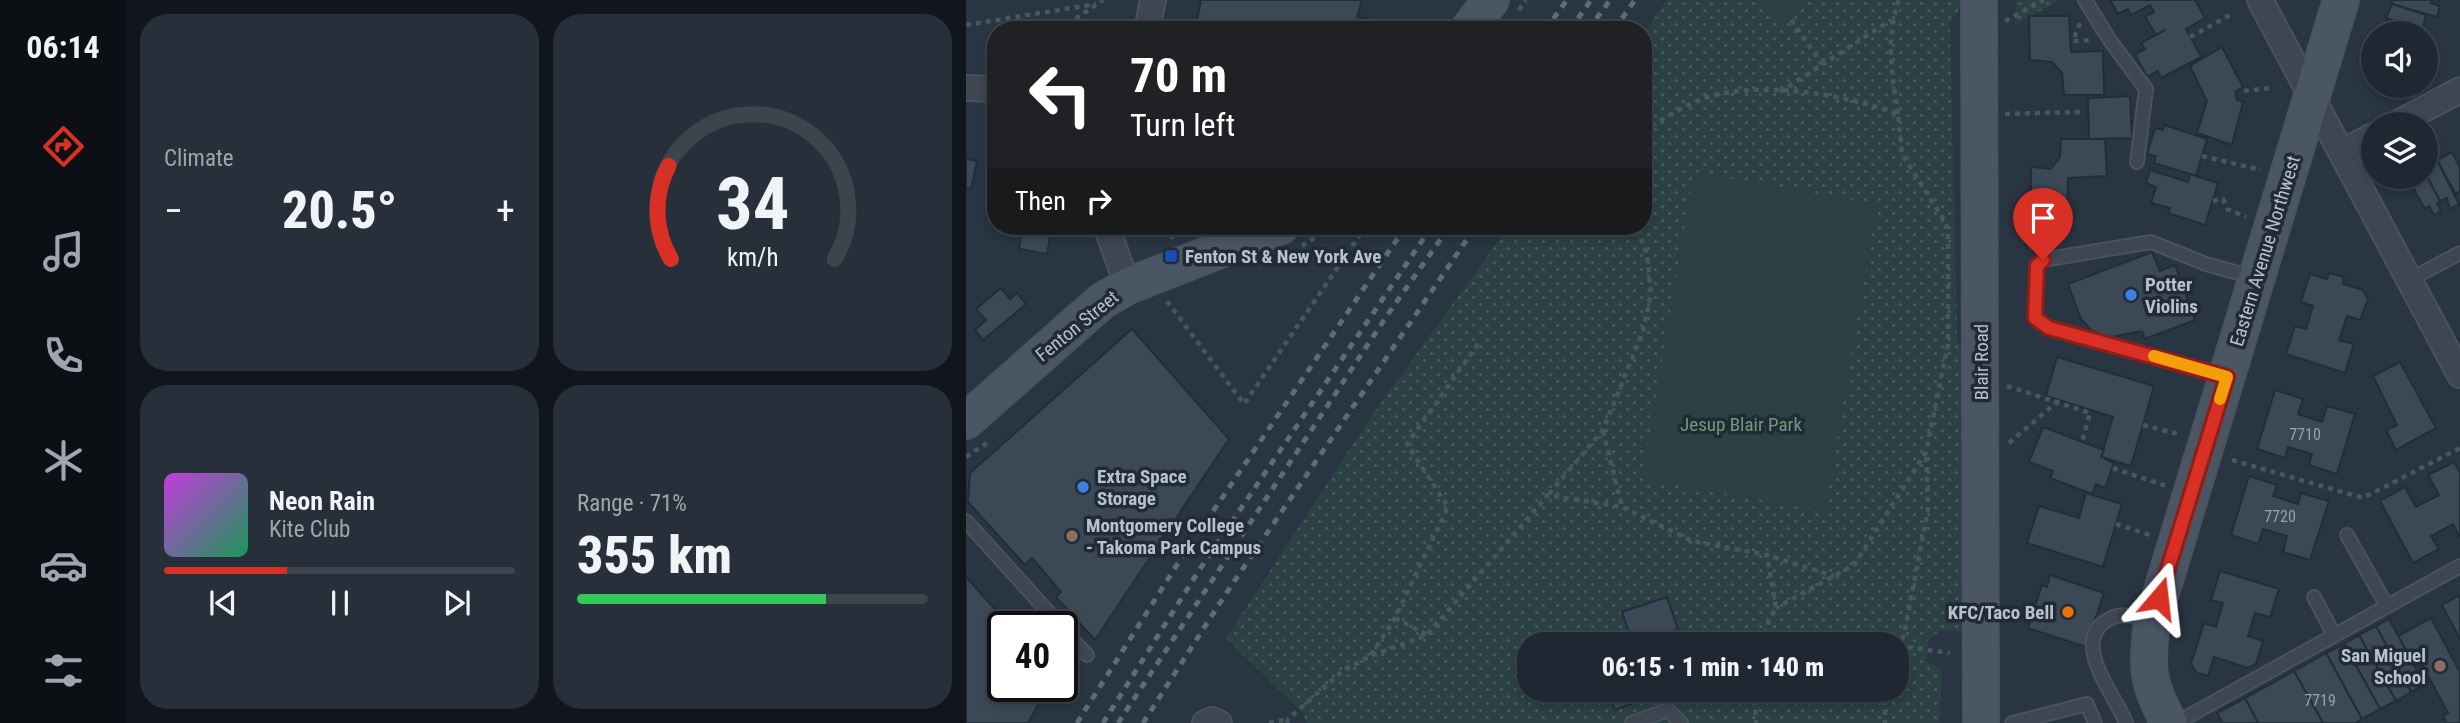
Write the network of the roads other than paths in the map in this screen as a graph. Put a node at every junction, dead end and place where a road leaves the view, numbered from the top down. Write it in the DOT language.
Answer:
graph roads {
  1 [pos="1153,0"];
  2 [pos="1491,0"];
  3 [pos="2085,0"];
  4 [pos="2260,0"];
  5 [pos="2341,0"];
  6 [pos="1990,12"];
  7 [pos="1149,21"];
  8 [pos="1475,21"];
  9 [pos="966,88"];
  10 [pos="987,89"];
  11 [pos="2460,90"];
  12 [pos="2312,96"];
  13 [pos="2419,112"];
  14 [pos="2361,142"];
  15 [pos="2342,152"];
  16 [pos="2137,162"];
  17 [pos="1109,235"];
  18 [pos="1289,237"];
  19 [pos="2460,253"];
  20 [pos="2257,278"];
  21 [pos="2409,280"];
  22 [pos="1128,286"];
  23 [pos="2460,375"];
  24 [pos="2227,377"];
  25 [pos="966,421"];
  26 [pos="966,521"];
  27 [pos="2347,535"];
  28 [pos="2460,566"];
  29 [pos="2314,597"];
  30 [pos="2387,606"];
  31 [pos="1048,611"];
  32 [pos="2152,623"];
  33 [pos="2334,635"];
  34 [pos="1078,645"];
  35 [pos="1087,655"];
  36 [pos="1205,723"];
  37 [pos="1219,723"];
  38 [pos="1632,723"];
  39 [pos="1681,723"];
  40 [pos="1981,723"];
  41 [pos="2012,723"];
  42 [pos="2095,723"];
  43 [pos="2126,723"];
  44 [pos="2168,723"];
  45 [pos="2176,723"];
  1 -- 7 [label="street"];
  2 -- 8 [label="street"];
  3 -- 16 [label="lane"];
  4 -- 12 [label="street"];
  5 -- 12 [label="street, Eastern Avenue Northwest"];
  6 -- 40 [label="street, Blair Road"];
  9 -- 10 [label="street"];
  11 -- 13 [label="street"];
  12 -- 15 [label="street"];
  12 -- 20 [label="street, Eastern Avenue Northwest"];
  14 -- 15 [label="street"];
  15 -- 21 [label="street"];
  17 -- 22 [label="street"];
  18 -- 22 [label="street, Fenton Street"];
  19 -- 21 [label="lane"];
  20 -- 24 [label="street, Eastern Avenue Northwest"];
  20 -- 24 [label="lane"];
  21 -- 23 [label="street"];
  22 -- 25 [label="street, Fenton Street"];
  24 -- 32 [label="street, Eastern Avenue Northwest"];
  26 -- 31 [label="lane"];
  27 -- 30 [label="lane"];
  28 -- 30 [label="lane"];
  29 -- 33 [label="lane"];
  30 -- 33 [label="lane"];
  32 -- 43 [label="lane"];
  32 -- 44 [label="street, Eastern Avenue Northwest"];
  33 -- 45 [label="lane"];
  34 -- 35 [label="lane"];
  36 -- 37 [label="street"];
  38 -- 39 [label="lane"];
  41 -- 42 [label="lane"];
}
